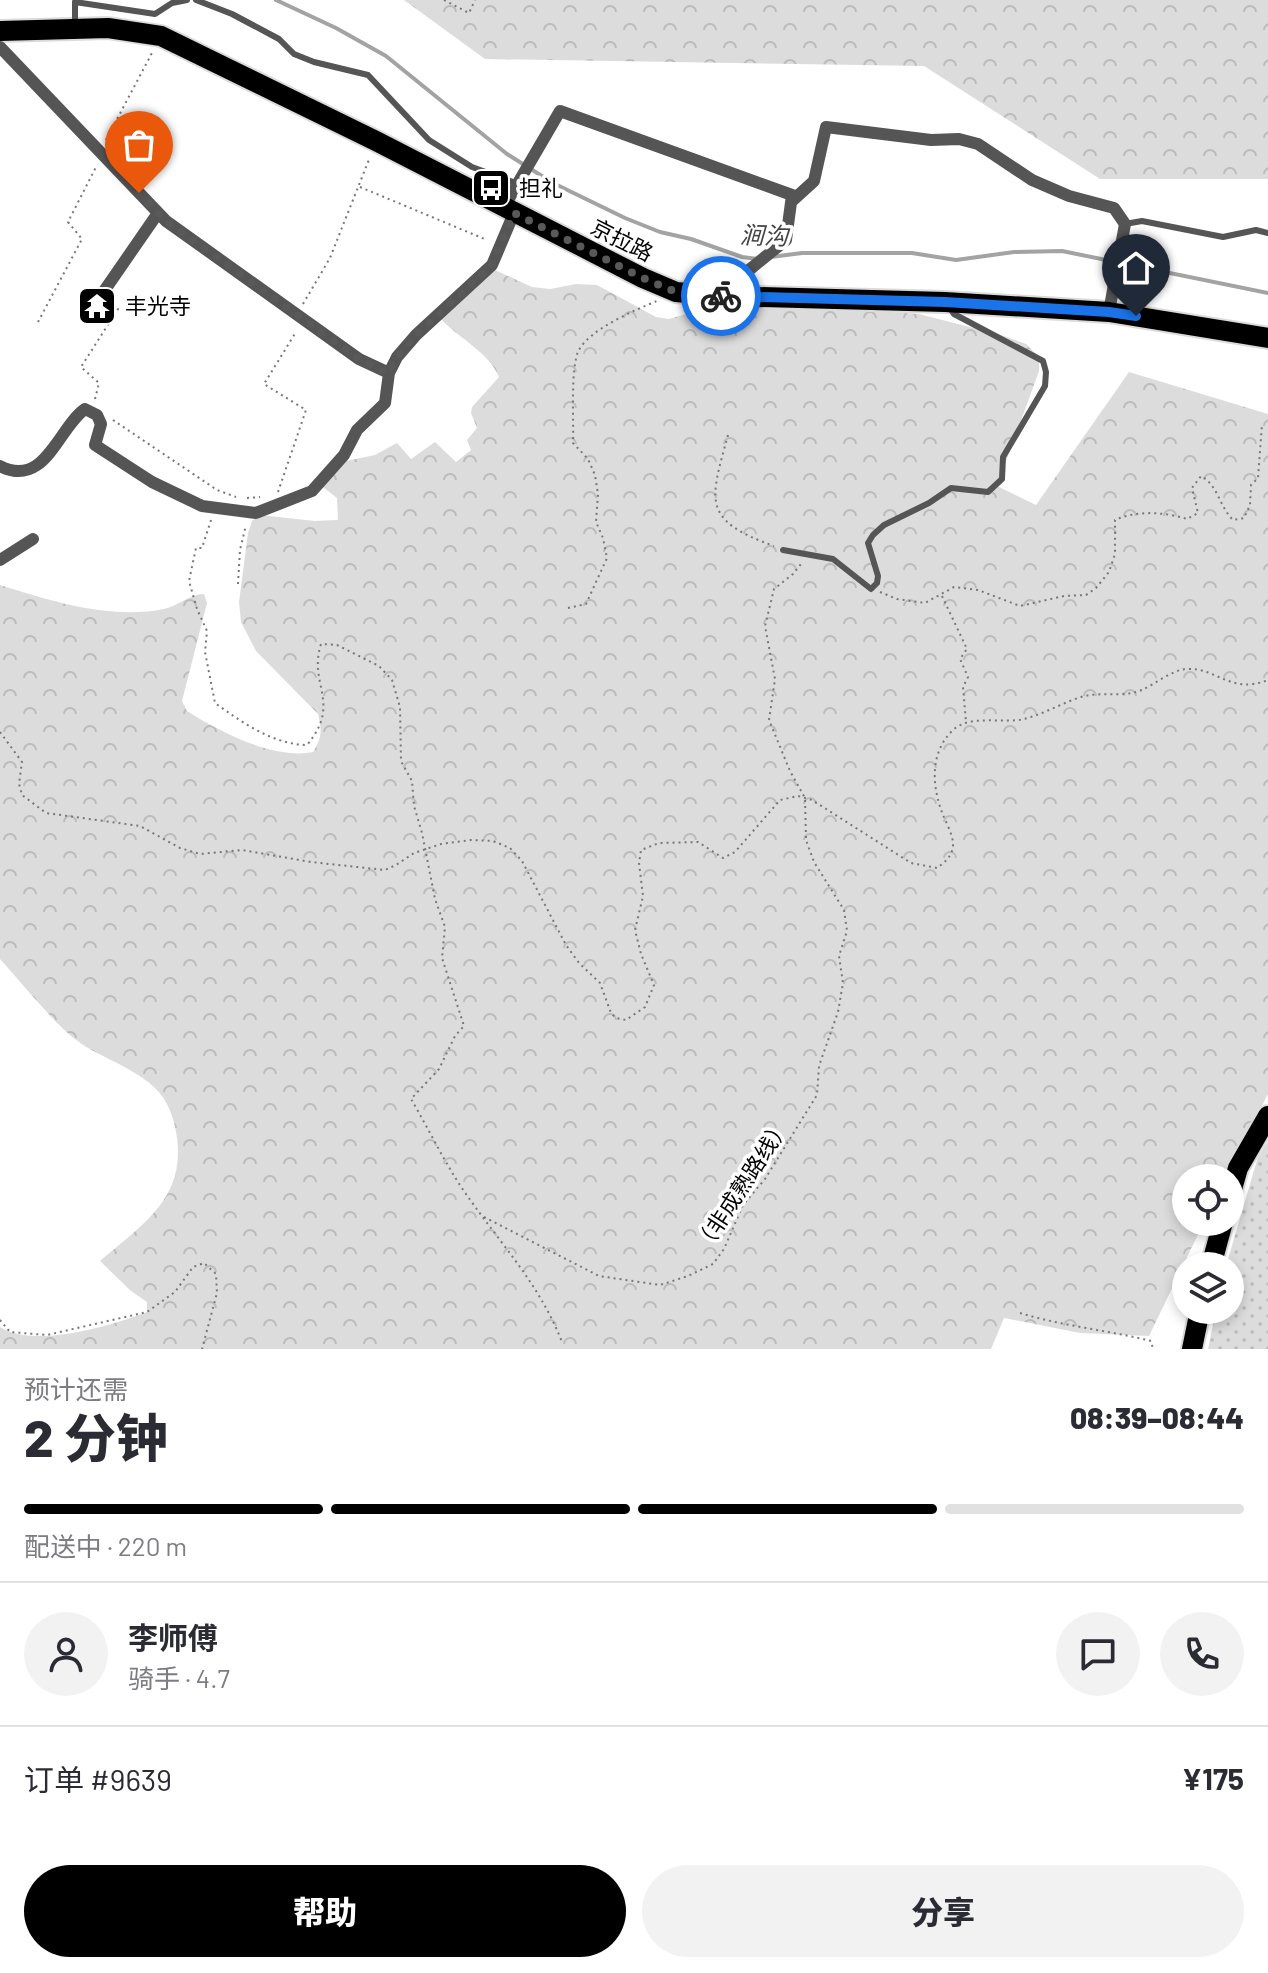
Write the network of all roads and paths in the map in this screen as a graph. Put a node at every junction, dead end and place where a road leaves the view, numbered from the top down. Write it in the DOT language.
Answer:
graph roads {
  1 [pos="187,0"];
  2 [pos="196,0"];
  3 [pos="444,0"];
  4 [pos="475,0"];
  5 [pos="75,28"];
  6 [pos="0,31"];
  7 [pos="161,36"];
  8 [pos="0,47"];
  9 [pos="376,141"];
  10 [pos="102,154"];
  11 [pos="516,183"];
  12 [pos="359,187"];
  13 [pos="791,202"];
  14 [pos="509,210"];
  15 [pos="158,213"];
  16 [pos="1125,224"];
  17 [pos="1268,233"];
  18 [pos="500,245"];
  19 [pos="676,292"];
  20 [pos="102,294"];
  21 [pos="945,302"];
  22 [pos="1109,312"];
  23 [pos="300,317"];
  24 [pos="38,322"];
  25 [pos="1268,338"];
  26 [pos="389,373"];
  27 [pos="93,414"];
  28 [pos="1262,424"];
  29 [pos="728,435"];
  30 [pos="0,466"];
  31 [pos="301,495"];
  32 [pos="264,497"];
  33 [pos="216,508"];
  34 [pos="249,512"];
  35 [pos="33,539"];
  36 [pos="783,550"];
  37 [pos="810,554"];
  38 [pos="0,560"];
  39 [pos="238,584"];
  40 [pos="871,589"];
  41 [pos="942,595"];
  42 [pos="568,608"];
  43 [pos="1268,680"];
  44 [pos="966,722"];
  45 [pos="0,732"];
  46 [pos="805,798"];
  47 [pos="424,849"];
  48 [pos="1268,1116"];
  49 [pos="1240,1164"];
  50 [pos="481,1215"];
  51 [pos="1020,1313"];
  52 [pos="0,1320"];
  53 [pos="1197,1324"];
  54 [pos="562,1342"];
  55 [pos="202,1349"];
  56 [pos="1153,1349"];
  57 [pos="1192,1349"];
  1 -- 5 [label="lane"];
  2 -- 11 [label="lane"];
  3 -- 4 [label="path"];
  5 -- 6 [label="highway, 京拉路"];
  5 -- 7 [label="highway, 京拉路"];
  7 -- 9 [label="highway, 京拉路"];
  7 -- 10 [label="path"];
  8 -- 10 [label="street"];
  9 -- 12 [label="path"];
  9 -- 14 [label="highway, 京拉路"];
  10 -- 15 [label="street"];
  10 -- 24 [label="path"];
  11 -- 13 [label="street"];
  11 -- 14 [label="street"];
  12 -- 18 [label="path"];
  12 -- 23 [label="path"];
  13 -- 16 [label="street"];
  13 -- 19 [label="street"];
  14 -- 18 [label="street"];
  14 -- 19 [label="highway, 京拉路"];
  15 -- 20 [label="street"];
  15 -- 23 [label="street"];
  16 -- 17 [label="lane"];
  16 -- 22 [label="street"];
  18 -- 26 [label="street"];
  19 -- 21 [label="highway, 京拉路"];
  19 -- 42 [label="path"];
  20 -- 27 [label="path"];
  21 -- 22 [label="highway, 京拉路"];
  21 -- 40 [label="lane"];
  22 -- 25 [label="highway, 京拉路"];
  23 -- 26 [label="street"];
  23 -- 31 [label="path"];
  26 -- 31 [label="street"];
  27 -- 30 [label="street"];
  27 -- 32 [label="path"];
  27 -- 33 [label="street"];
  28 -- 41 [label="path"];
  29 -- 36 [label="path"];
  31 -- 34 [label="street"];
  33 -- 34 [label="street"];
  33 -- 47 [label="path"];
  34 -- 39 [label="path"];
  35 -- 38 [label="street"];
  36 -- 37 [label="lane"];
  37 -- 40 [label="lane"];
  37 -- 46 [label="path"];
  40 -- 41 [label="path"];
  41 -- 44 [label="path"];
  43 -- 44 [label="path"];
  44 -- 46 [label="path"];
  45 -- 47 [label="path"];
  46 -- 47 [label="path"];
  46 -- 50 [label="path, （非成熟路线）"];
  47 -- 50 [label="path"];
  48 -- 49 [label="highway"];
  50 -- 54 [label="path"];
  51 -- 56 [label="path"];
  52 -- 55 [label="path"];
  53 -- 57 [label="highway"];
}
